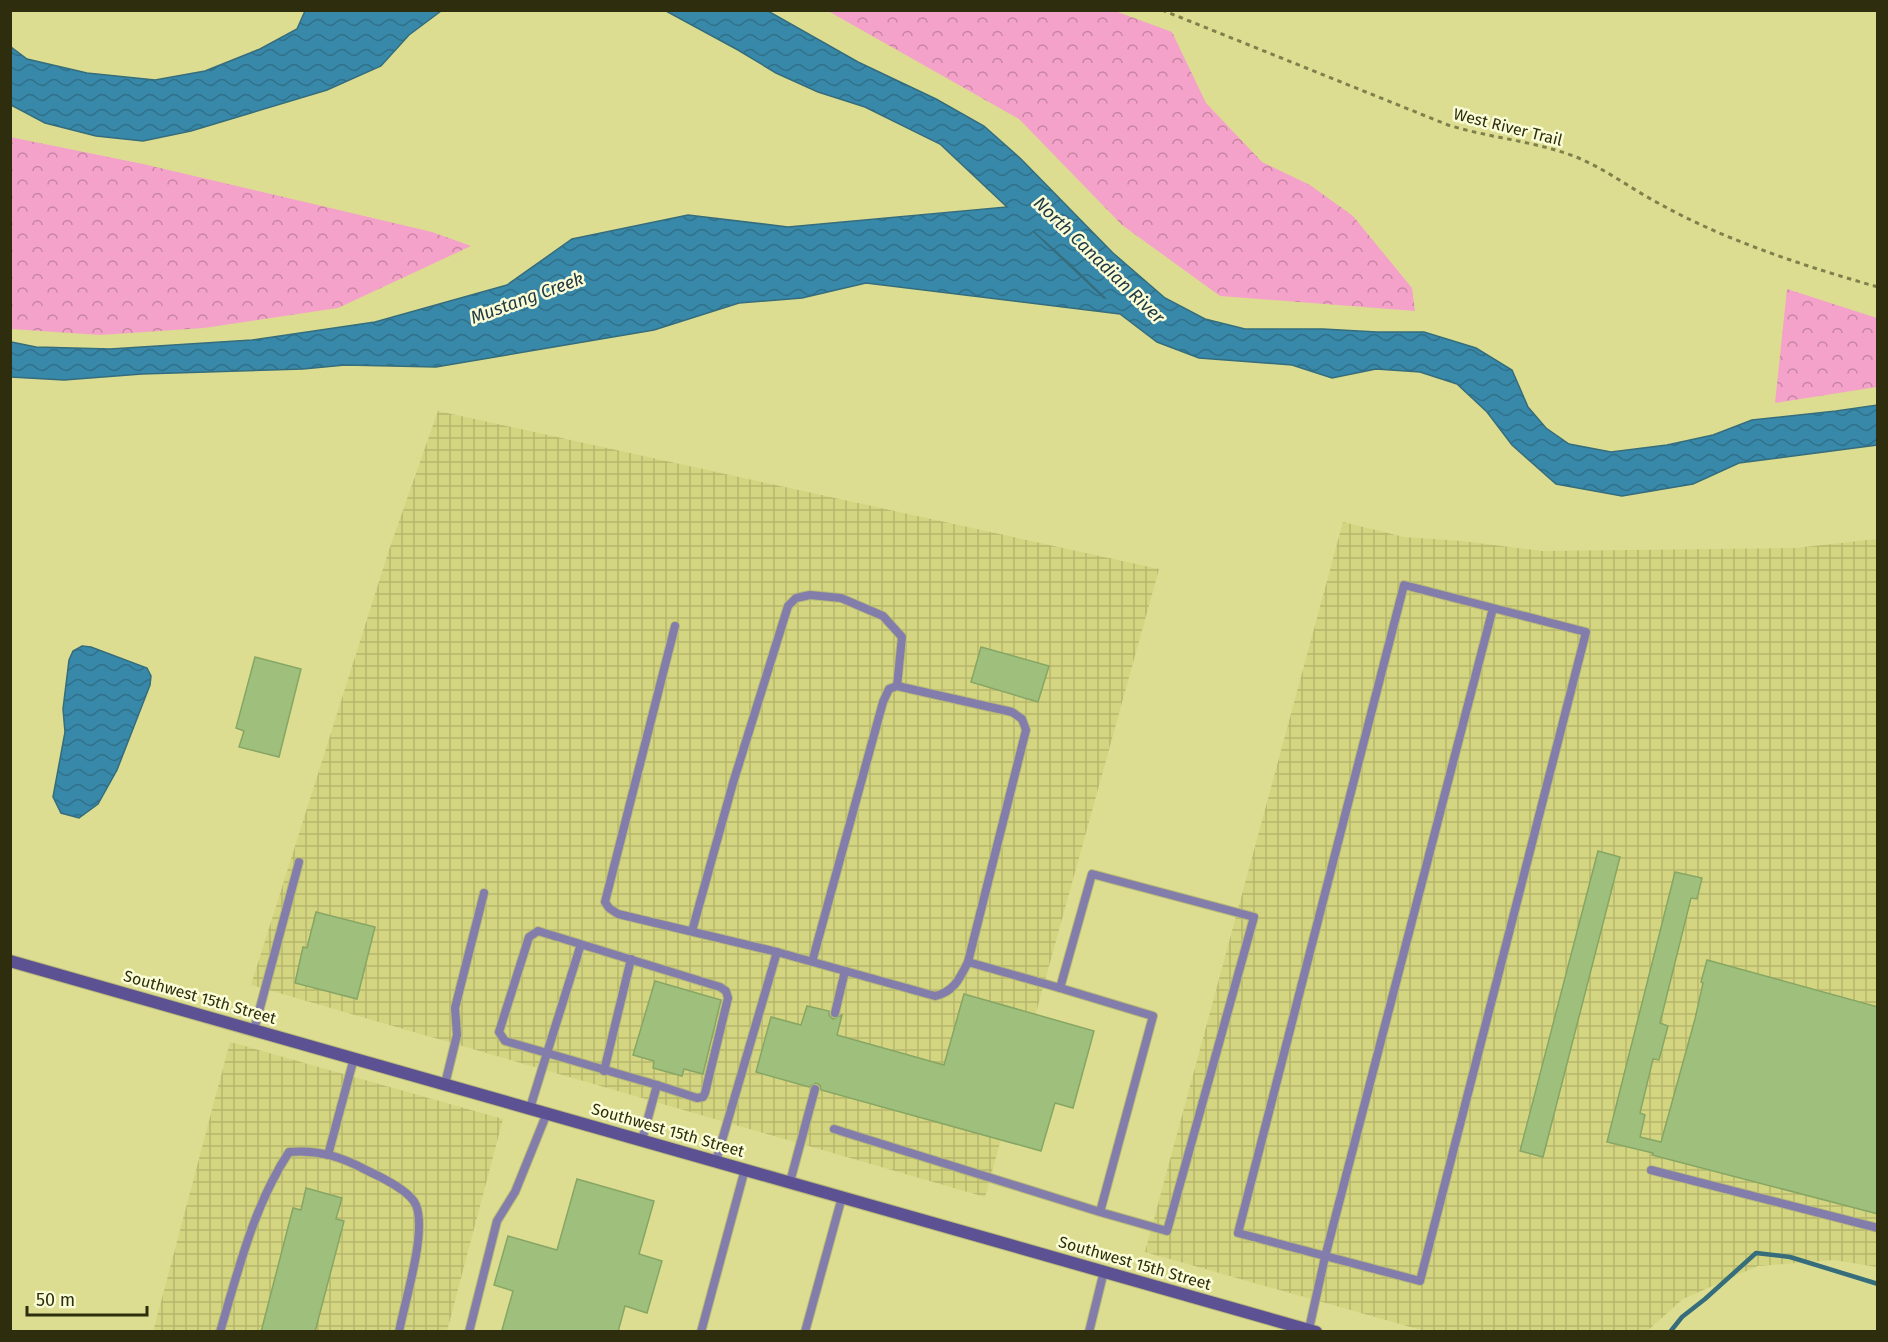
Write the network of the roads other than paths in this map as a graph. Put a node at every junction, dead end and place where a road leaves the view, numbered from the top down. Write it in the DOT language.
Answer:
graph roads {
  1 [pos="1493,608"];
  2 [pos="675,626"];
  3 [pos="897,686"];
  4 [pos="299,862"];
  5 [pos="484,892"];
  6 [pos="692,931"];
  7 [pos="581,944"];
  8 [pos="777,952"];
  9 [pos="631,959"];
  10 [pos="10,961"];
  11 [pos="812,962"];
  12 [pos="969,962"];
  13 [pos="845,971"];
  14 [pos="1060,988"];
  15 [pos="835,1013"];
  16 [pos="254,1030"];
  17 [pos="548,1053"];
  18 [pos="354,1058"];
  19 [pos="604,1071"];
  20 [pos="445,1084"];
  21 [pos="657,1085"];
  22 [pos="815,1089"];
  23 [pos="530,1108"];
  24 [pos="547,1113"];
  25 [pos="834,1130"];
  26 [pos="642,1140"];
  27 [pos="328,1155"];
  28 [pos="716,1161"];
  29 [pos="745,1169"];
  30 [pos="1651,1170"];
  31 [pos="790,1182"];
  32 [pos="842,1197"];
  33 [pos="1100,1212"];
  34 [pos="1878,1228"];
  35 [pos="1325,1257"];
  36 [pos="1104,1271"];
  37 [pos="1313,1330"];
  38 [pos="220,1332"];
  39 [pos="399,1332"];
  40 [pos="469,1332"];
  41 [pos="701,1332"];
  42 [pos="805,1332"];
  43 [pos="1089,1332"];
  1 -- 35 [label="lane"];
  1 -- 35 [label="lane"];
  1 -- 35 [label="lane"];
  2 -- 6 [label="lane"];
  3 -- 6 [label="lane"];
  3 -- 11 [label="lane"];
  3 -- 12 [label="lane"];
  4 -- 16 [label="lane"];
  5 -- 20 [label="lane"];
  6 -- 8 [label="lane"];
  7 -- 9 [label="lane"];
  7 -- 17 [label="lane"];
  7 -- 17 [label="lane"];
  8 -- 11 [label="lane"];
  8 -- 28 [label="lane"];
  9 -- 19 [label="lane"];
  9 -- 21 [label="lane"];
  10 -- 16 [label="main road, Southwest 15th Street"];
  11 -- 13 [label="lane"];
  12 -- 13 [label="lane"];
  12 -- 14 [label="lane"];
  13 -- 15 [label="lane"];
  14 -- 33 [label="lane"];
  14 -- 33 [label="lane"];
  16 -- 18 [label="main road, Southwest 15th Street"];
  17 -- 19 [label="lane"];
  17 -- 23 [label="lane"];
  18 -- 20 [label="main road, Southwest 15th Street"];
  18 -- 27 [label="lane"];
  19 -- 21 [label="lane"];
  20 -- 23 [label="main road, Southwest 15th Street"];
  21 -- 26 [label="lane"];
  22 -- 31 [label="lane"];
  23 -- 24 [label="main road, Southwest 15th Street"];
  24 -- 26 [label="main road, Southwest 15th Street"];
  24 -- 40 [label="lane"];
  25 -- 33 [label="lane"];
  26 -- 28 [label="main road, Southwest 15th Street"];
  27 -- 38 [label="lane"];
  27 -- 39 [label="lane"];
  28 -- 29 [label="main road, Southwest 15th Street"];
  29 -- 31 [label="main road, Southwest 15th Street"];
  29 -- 41 [label="lane"];
  30 -- 34 [label="lane"];
  31 -- 32 [label="main road, Southwest 15th Street"];
  32 -- 36 [label="main road, Southwest 15th Street"];
  32 -- 42 [label="lane"];
  35 -- 37 [label="lane"];
  36 -- 37 [label="main road, Southwest 15th Street"];
  36 -- 43 [label="lane"];
}
